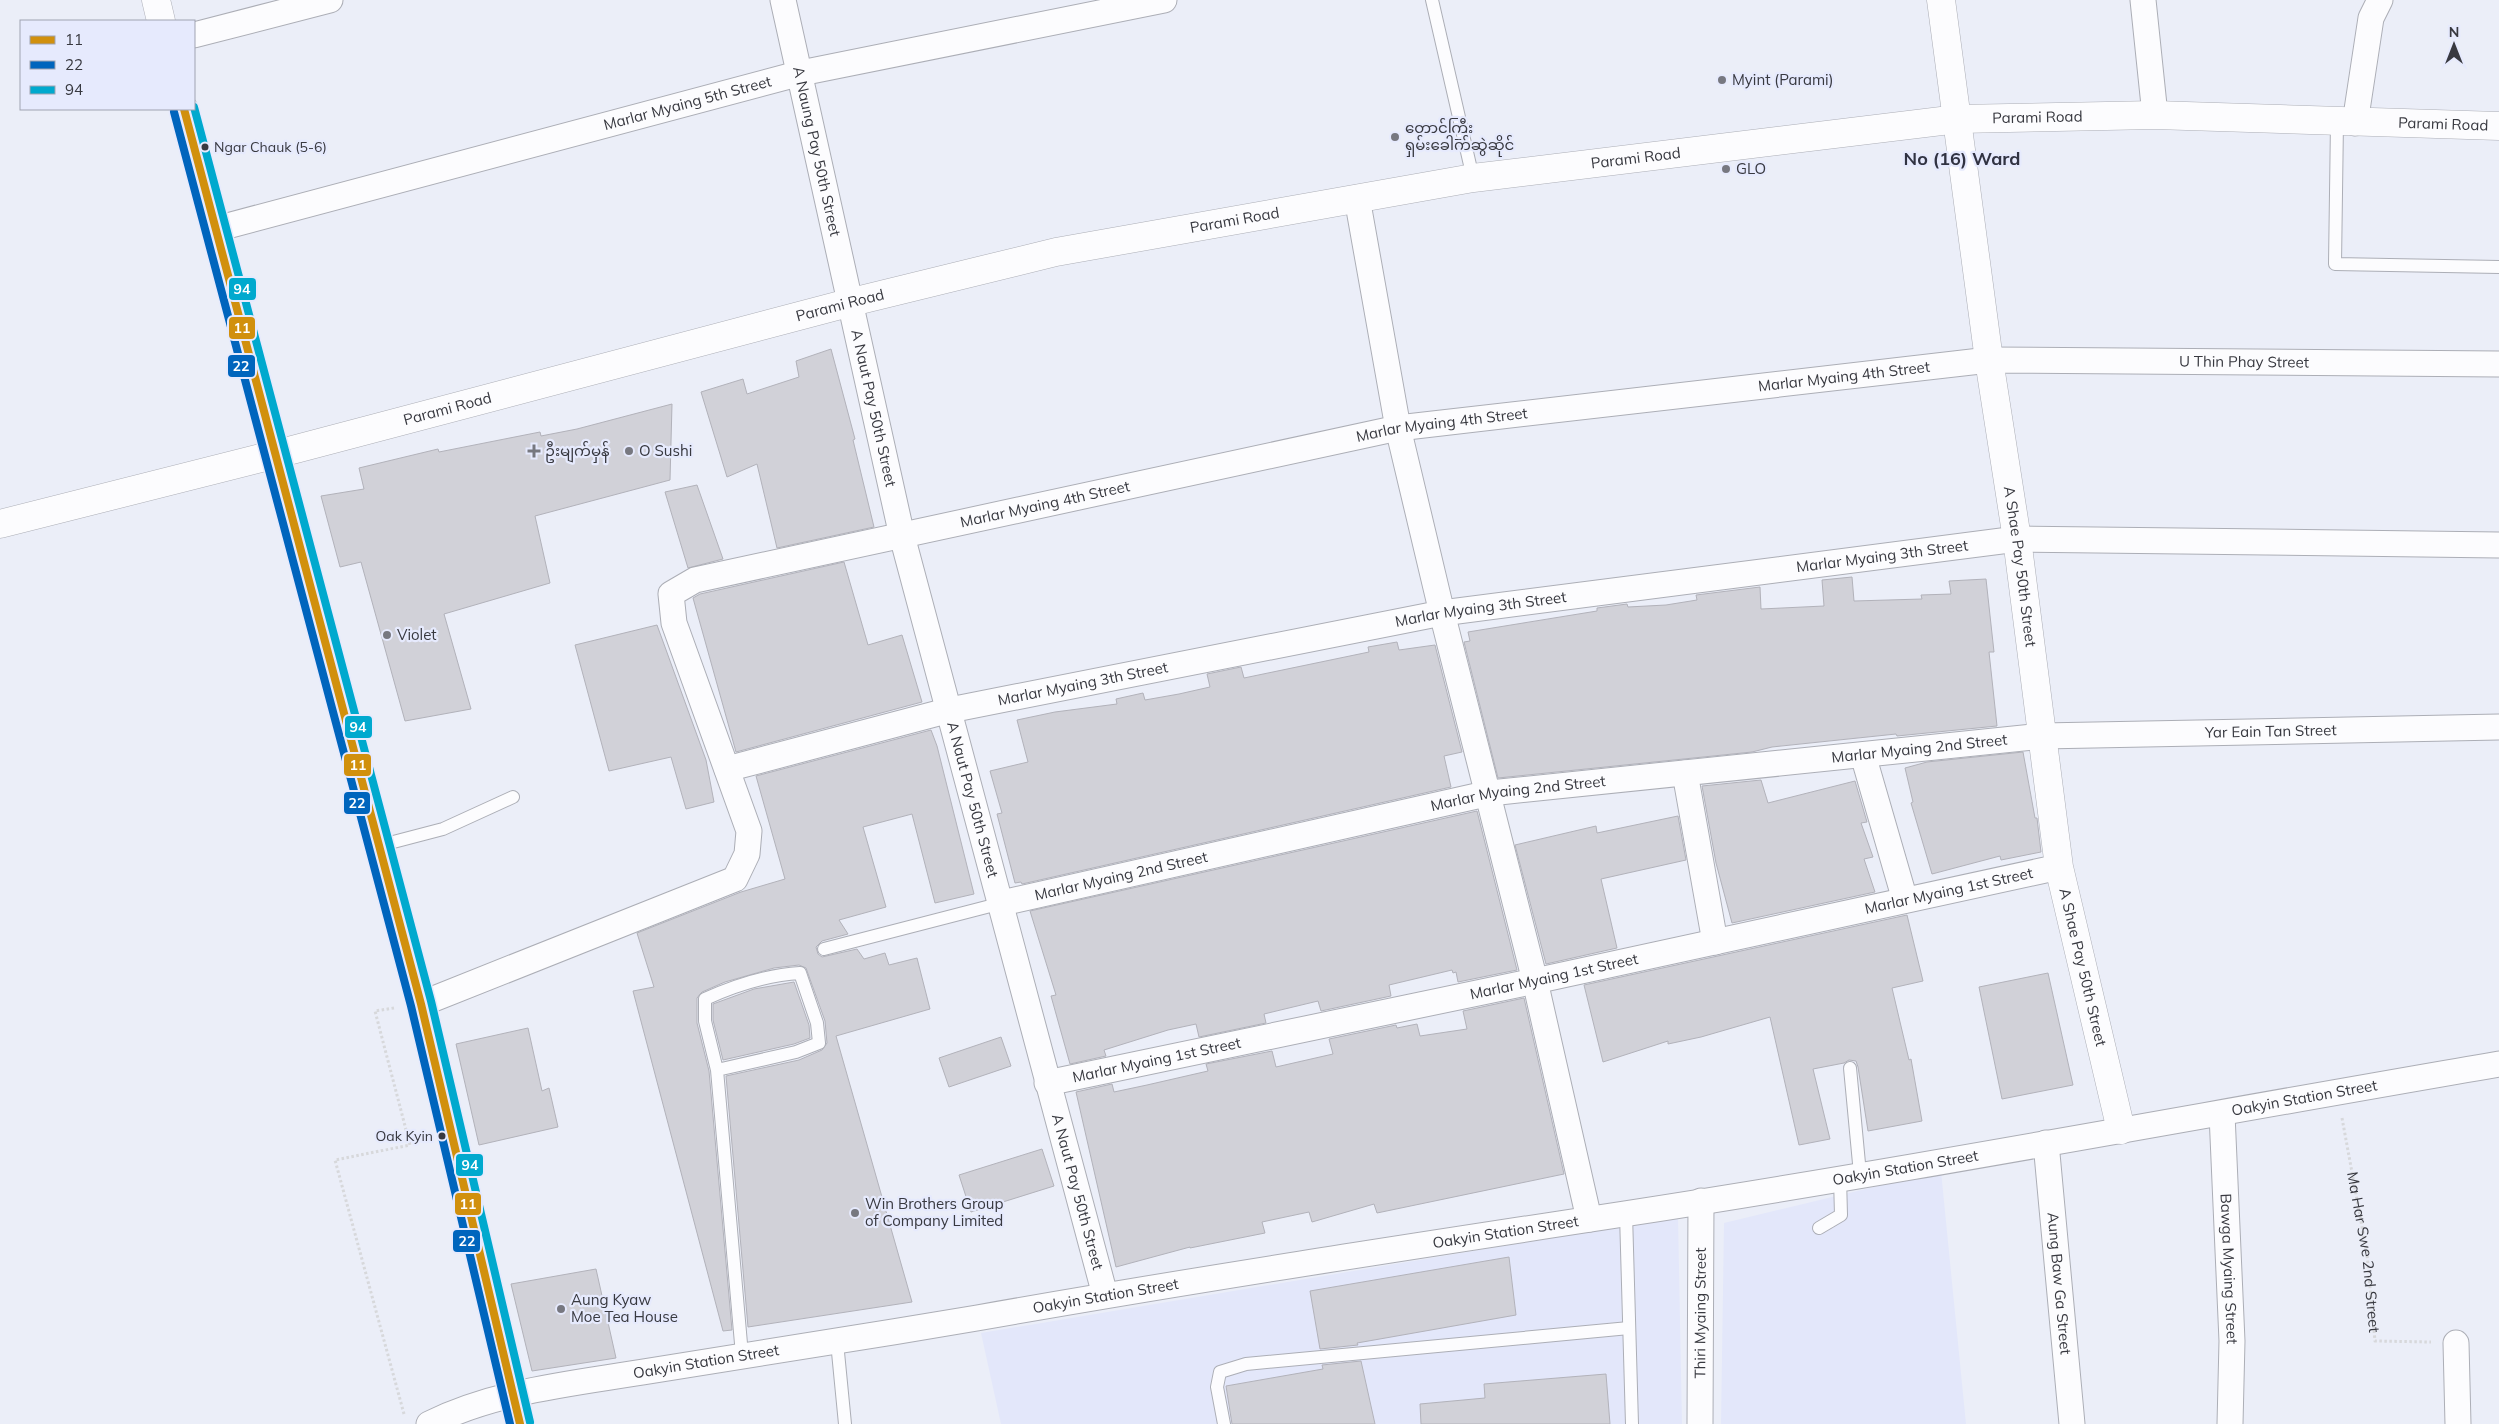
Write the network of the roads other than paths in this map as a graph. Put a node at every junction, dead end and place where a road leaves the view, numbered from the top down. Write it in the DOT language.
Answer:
graph roads {
  1 [pos="156,0"];
  2 [pos="330,0"];
  3 [pos="783,0"];
  4 [pos="1164,0"];
  5 [pos="1432,0"];
  6 [pos="1941,0"];
  7 [pos="2143,0"];
  8 [pos="2380,0"];
  9 [pos="161,20"];
  10 [pos="195,34"];
  11 [pos="801,73"];
  12 [pos="184,110"];
  13 [pos="2155,115"];
  14 [pos="1958,119"];
  15 [pos="2346,122"];
  16 [pos="2499,126"];
  17 [pos="1473,178"];
  18 [pos="1357,198"];
  19 [pos="216,229"];
  20 [pos="2499,267"];
  21 [pos="852,302"];
  22 [pos="1989,360"];
  23 [pos="2499,364"];
  24 [pos="1398,428"];
  25 [pos="277,454"];
  26 [pos="0,524"];
  27 [pos="902,536"];
  28 [pos="2017,539"];
  29 [pos="2499,545"];
  30 [pos="1442,613"];
  31 [pos="950,710"];
  32 [pos="2499,727"];
  33 [pos="2042,736"];
  34 [pos="1863,755"];
  35 [pos="727,768"];
  36 [pos="1685,773"];
  37 [pos="1490,793"];
  38 [pos="513,797"];
  39 [pos="378,846"];
  40 [pos="2059,866"];
  41 [pos="1905,900"];
  42 [pos="1002,903"];
  43 [pos="1716,942"];
  44 [pos="824,949"];
  45 [pos="1535,981"];
  46 [pos="421,1004"];
  47 [pos="2499,1064"];
  48 [pos="1850,1068"];
  49 [pos="717,1070"];
  50 [pos="1047,1083"];
  51 [pos="2222,1114"];
  52 [pos="2121,1130"];
  53 [pos="2046,1143"];
  54 [pos="1850,1176"];
  55 [pos="1700,1200"];
  56 [pos="1626,1214"];
  57 [pos="1588,1219"];
  58 [pos="1819,1228"];
  59 [pos="1105,1295"];
  60 [pos="1629,1328"];
  61 [pos="837,1342"];
  62 [pos="2456,1343"];
  63 [pos="742,1355"];
  64 [pos="512,1393"];
  65 [pos="429,1424"];
  66 [pos="520,1424"];
  67 [pos="845,1424"];
  68 [pos="1224,1424"];
  69 [pos="1632,1424"];
  70 [pos="1700,1424"];
  71 [pos="2072,1424"];
  72 [pos="2230,1424"];
  73 [pos="2458,1424"];
  1 -- 9 [label="main road"];
  2 -- 10 [label="street"];
  3 -- 11 [label="street, A Naung Pay 50th Street"];
  4 -- 11 [label="street, Marlar Myaing 5th Street"];
  5 -- 17 [label="lane"];
  6 -- 14 [label="main road, A Shae Pay 50th Street"];
  7 -- 13 [label="street"];
  8 -- 15 [label="street"];
  11 -- 19 [label="street, Marlar Myaing 5th Street"];
  11 -- 21 [label="street, A Naung Pay 50th Street"];
  12 -- 19 [label="main road"];
  13 -- 14 [label="main road, Parami Road"];
  13 -- 15 [label="main road, Parami Road"];
  14 -- 17 [label="main road, Parami Road"];
  14 -- 22 [label="main road, A Shae Pay 50th Street"];
  15 -- 16 [label="main road, Parami Road"];
  15 -- 20 [label="lane"];
  17 -- 18 [label="main road, Parami Road"];
  18 -- 21 [label="main road, Parami Road"];
  18 -- 24 [label="street"];
  19 -- 25 [label="main road"];
  21 -- 25 [label="main road, Parami Road"];
  21 -- 27 [label="street, A Naut Pay 50th Street"];
  22 -- 23 [label="street, U Thin Phay Street"];
  22 -- 24 [label="street, Marlar Myaing 4th Street"];
  22 -- 28 [label="main road, A Shae Pay 50th Street"];
  24 -- 27 [label="street, Marlar Myaing 4th Street"];
  24 -- 30 [label="street"];
  25 -- 26 [label="main road, Parami Road"];
  25 -- 39 [label="main road"];
  27 -- 31 [label="street, A Naut Pay 50th Street"];
  27 -- 35 [label="street, Marlar Myaing 4th Street"];
  28 -- 29 [label="street, Marlar Myaing 3th Street"];
  28 -- 30 [label="street, Marlar Myaing 3th Street"];
  28 -- 33 [label="main road, A Shae Pay 50th Street"];
  30 -- 31 [label="street, Marlar Myaing 3th Street"];
  30 -- 37 [label="street"];
  31 -- 35 [label="street, Marlar Myaing 3th Street"];
  31 -- 42 [label="street, A Naut Pay 50th Street"];
  32 -- 33 [label="street, Yar Eain Tan Street"];
  33 -- 34 [label="street, Marlar Myaing 2nd Street"];
  33 -- 40 [label="main road, A Shae Pay 50th Street"];
  34 -- 36 [label="street, Marlar Myaing 2nd Street"];
  34 -- 41 [label="street"];
  35 -- 46 [label="street"];
  36 -- 37 [label="street, Marlar Myaing 2nd Street"];
  36 -- 43 [label="street"];
  37 -- 42 [label="street, Marlar Myaing 2nd Street"];
  37 -- 45 [label="street"];
  38 -- 39 [label="lane"];
  39 -- 46 [label="main road"];
  40 -- 41 [label="street, Marlar Myaing 1st Street"];
  40 -- 52 [label="main road, A Shae Pay 50th Street"];
  41 -- 43 [label="street, Marlar Myaing 1st Street"];
  42 -- 44 [label="lane"];
  42 -- 50 [label="street, A Naut Pay 50th Street"];
  43 -- 45 [label="street, Marlar Myaing 1st Street"];
  45 -- 50 [label="street, Marlar Myaing 1st Street"];
  45 -- 57 [label="street"];
  46 -- 64 [label="main road"];
  47 -- 51 [label="street, Oakyin Station Street"];
  48 -- 54 [label="lane"];
  49 -- 49 [label="lane"];
  49 -- 63 [label="lane"];
  50 -- 59 [label="street, A Naut Pay 50th Street"];
  51 -- 52 [label="street, Oakyin Station Street"];
  51 -- 72 [label="street, Bawga Myaing Street"];
  52 -- 53 [label="street, Oakyin Station Street"];
  53 -- 54 [label="street, Oakyin Station Street"];
  53 -- 71 [label="street, Aung Baw Ga Street"];
  54 -- 55 [label="street, Oakyin Station Street"];
  54 -- 58 [label="lane"];
  55 -- 56 [label="street, Oakyin Station Street"];
  55 -- 70 [label="street, Thiri Myaing Street"];
  56 -- 57 [label="street, Oakyin Station Street"];
  56 -- 60 [label="lane"];
  57 -- 59 [label="street, Oakyin Station Street"];
  59 -- 61 [label="street, Oakyin Station Street"];
  60 -- 68 [label="lane"];
  60 -- 69 [label="lane"];
  61 -- 63 [label="street, Oakyin Station Street"];
  61 -- 67 [label="lane"];
  62 -- 73 [label="street"];
  63 -- 64 [label="street, Oakyin Station Street"];
  64 -- 65 [label="street, Oakyin Station Street"];
  64 -- 66 [label="main road"];
}
